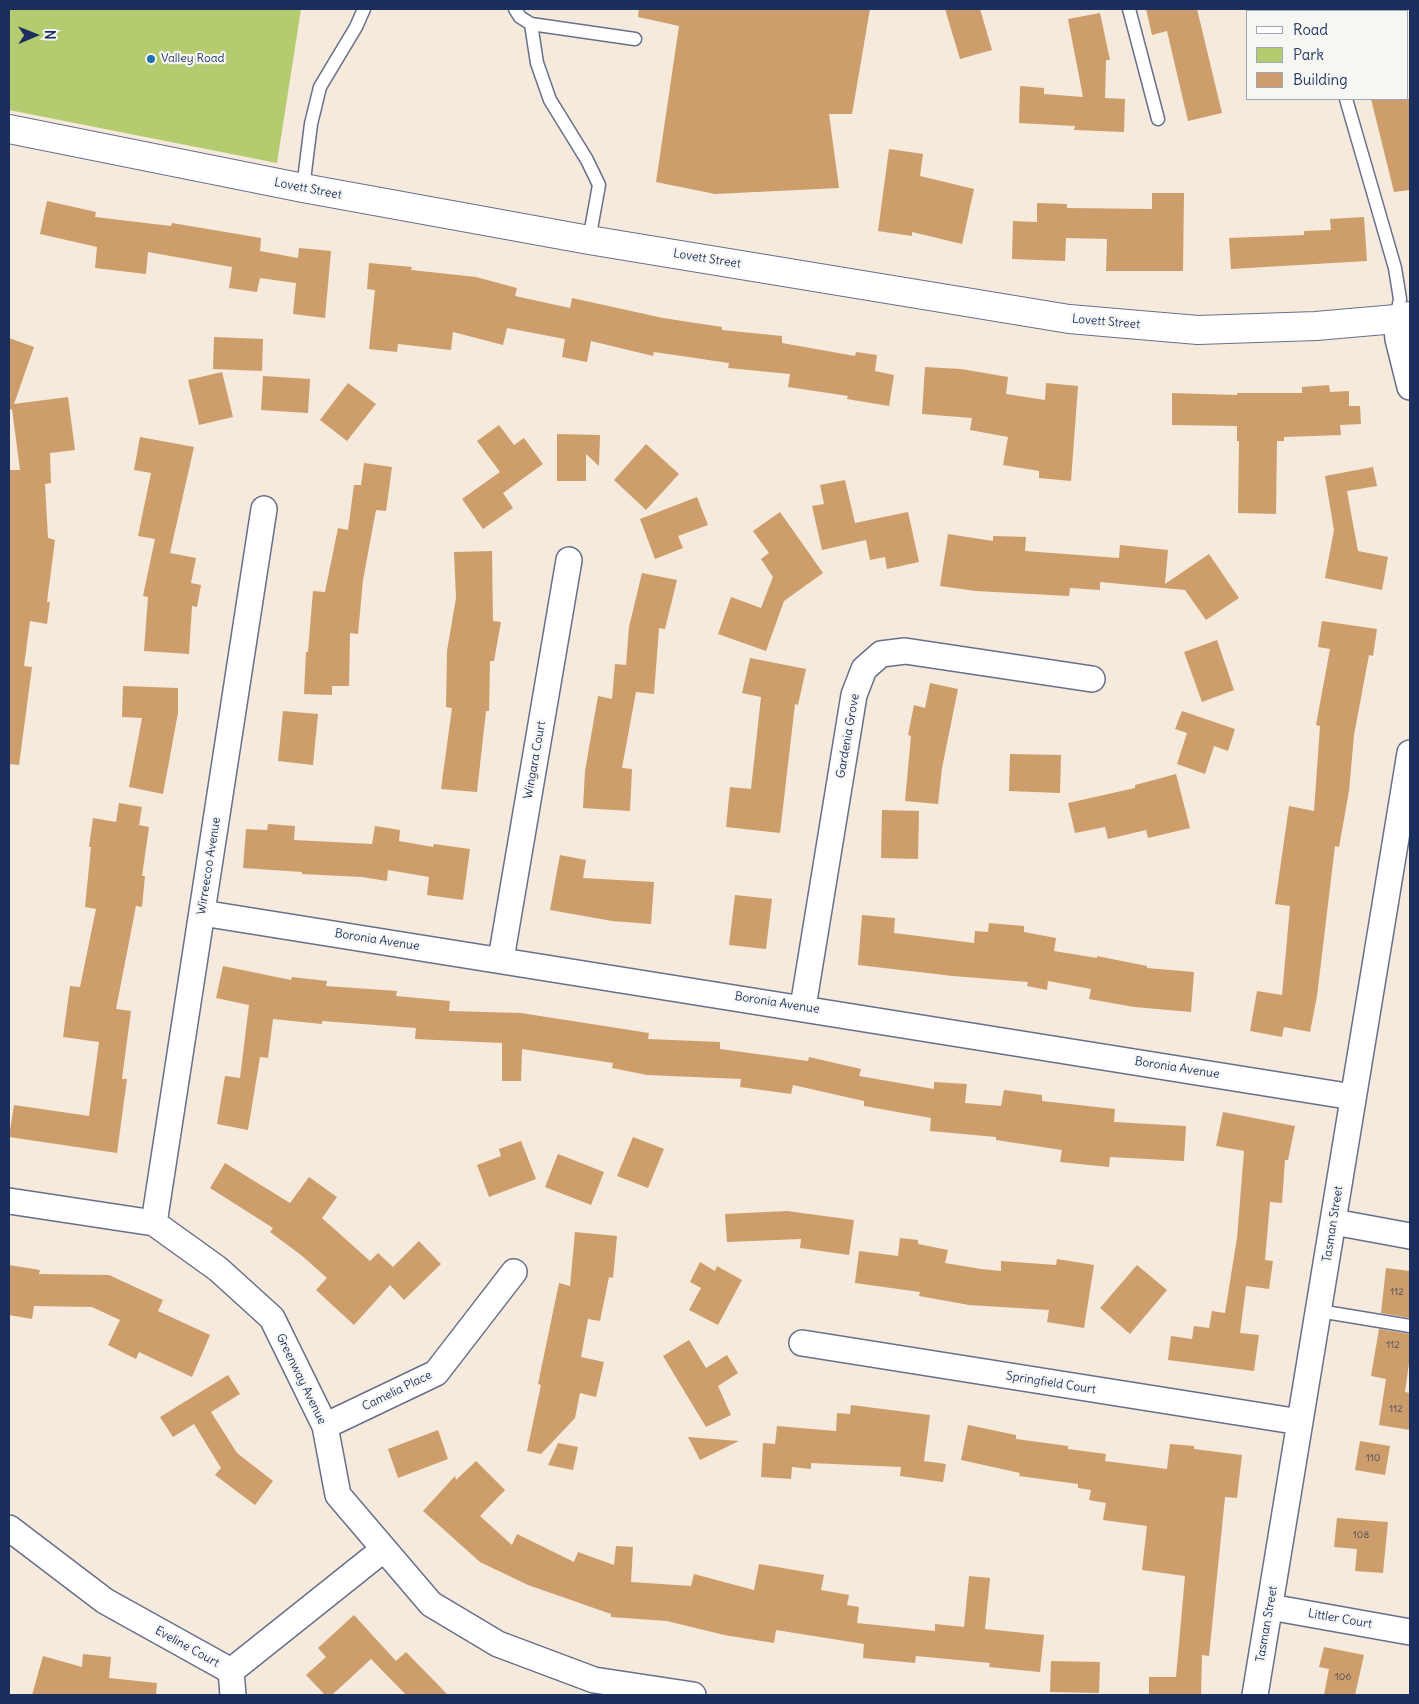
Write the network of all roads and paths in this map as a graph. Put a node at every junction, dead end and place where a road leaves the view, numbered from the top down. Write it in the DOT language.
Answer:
graph roads {
  1 [pos="364,9"];
  2 [pos="515,9"];
  3 [pos="1129,9"];
  4 [pos="531,24"];
  5 [pos="635,39"];
  6 [pos="1346,100"];
  7 [pos="1158,119"];
  8 [pos="9,130"];
  9 [pos="302,188"];
  10 [pos="589,240"];
  11 [pos="1403,318"];
  12 [pos="1410,387"];
  13 [pos="264,509"];
  14 [pos="569,560"];
  15 [pos="1092,680"];
  16 [pos="1410,753"];
  17 [pos="202,913"];
  18 [pos="501,960"];
  19 [pos="803,1008"];
  20 [pos="1353,1096"];
  21 [pos="9,1201"];
  22 [pos="1334,1222"];
  23 [pos="154,1223"];
  24 [pos="1410,1236"];
  25 [pos="514,1272"];
  26 [pos="1319,1311"];
  27 [pos="1410,1326"];
  28 [pos="802,1344"];
  29 [pos="1300,1422"];
  30 [pos="325,1426"];
  31 [pos="9,1528"];
  32 [pos="384,1549"];
  33 [pos="1270,1607"];
  34 [pos="1410,1632"];
  35 [pos="231,1671"];
  36 [pos="593,1688"];
  37 [pos="233,1695"];
  38 [pos="693,1695"];
  39 [pos="1255,1695"];
  1 -- 9 [label="lane"];
  2 -- 4 [label="lane"];
  3 -- 7 [label="lane"];
  4 -- 5 [label="lane"];
  4 -- 10 [label="lane"];
  6 -- 11 [label="lane"];
  8 -- 9 [label="street, Lovett Street"];
  9 -- 10 [label="street, Lovett Street"];
  10 -- 11 [label="street, Lovett Street"];
  11 -- 12 [label="street"];
  13 -- 17 [label="street, Wirreecoo Avenue"];
  14 -- 18 [label="street, Wingara Court"];
  15 -- 19 [label="street, Gardenia Grove"];
  16 -- 20 [label="street, Tasman Street"];
  17 -- 18 [label="street, Boronia Avenue"];
  17 -- 23 [label="street, Wirreecoo Avenue"];
  18 -- 19 [label="street, Boronia Avenue"];
  19 -- 20 [label="street, Boronia Avenue"];
  20 -- 22 [label="street, Tasman Street"];
  21 -- 23 [label="street, Greenway Avenue"];
  22 -- 24 [label="street"];
  22 -- 26 [label="street, Tasman Street"];
  23 -- 30 [label="street, Greenway Avenue"];
  25 -- 30 [label="street, Camelia Place"];
  26 -- 27 [label="lane"];
  26 -- 29 [label="street, Tasman Street"];
  28 -- 29 [label="street, Springfield Court"];
  29 -- 33 [label="street, Tasman Street"];
  30 -- 32 [label="street, Greenway Avenue"];
  31 -- 35 [label="street, Eveline Court"];
  32 -- 35 [label="street, Eveline Court"];
  32 -- 36 [label="street, Greenway Avenue"];
  33 -- 34 [label="street, Littler Court"];
  33 -- 39 [label="street, Tasman Street"];
  35 -- 37 [label="street"];
  36 -- 38 [label="street, Greenway Avenue"];
}
